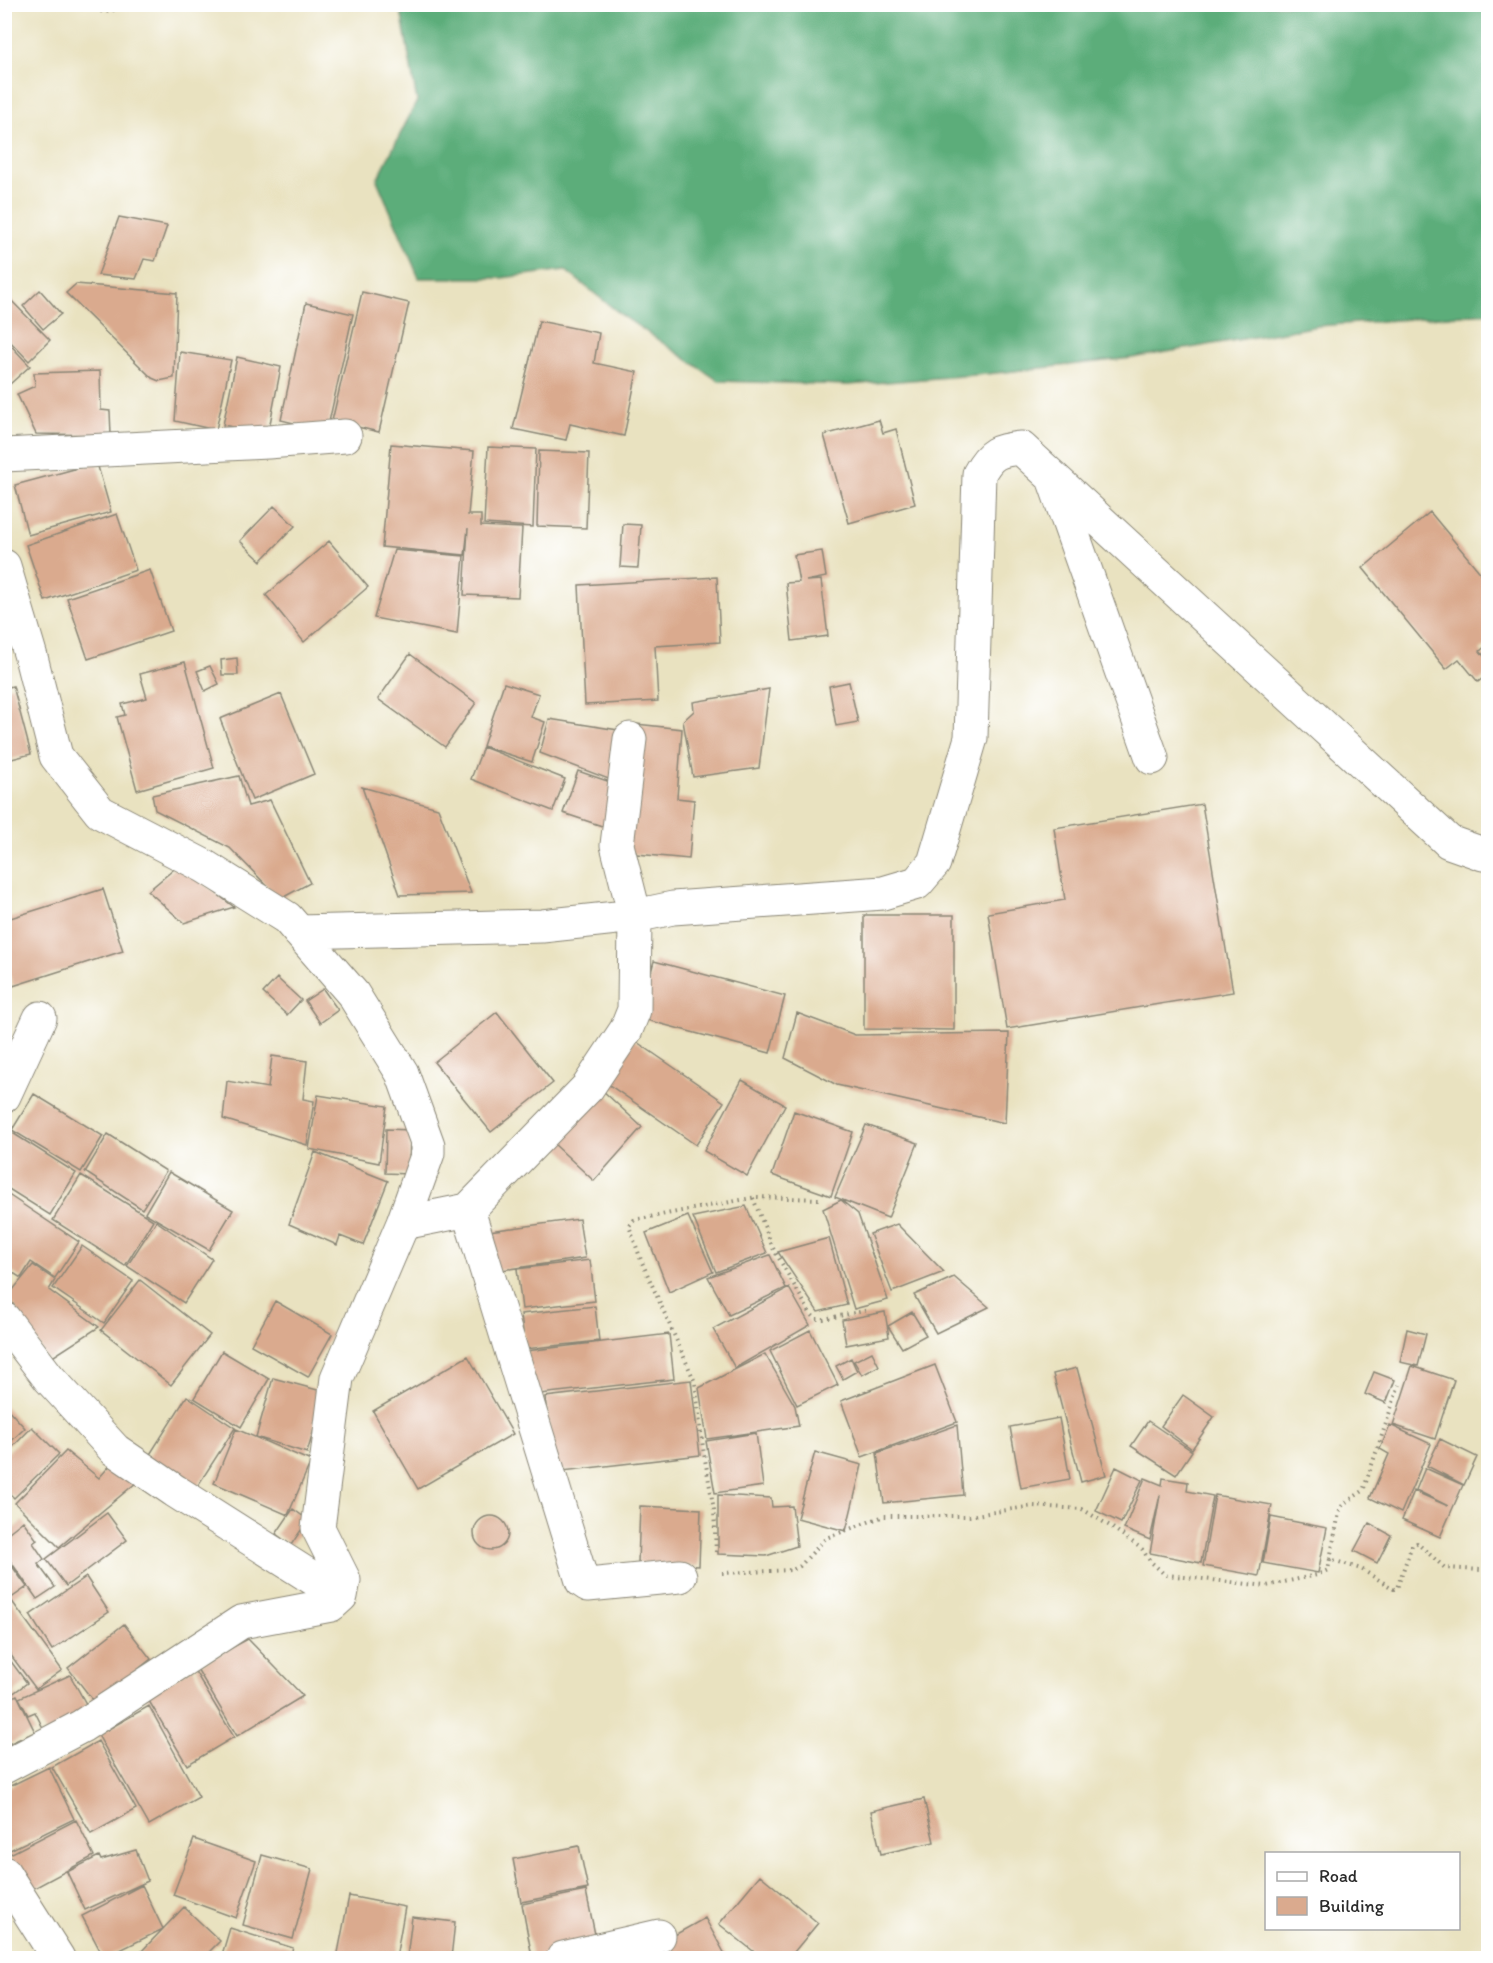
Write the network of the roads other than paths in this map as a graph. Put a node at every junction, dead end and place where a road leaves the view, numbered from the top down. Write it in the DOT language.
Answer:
graph roads {
  1 [pos="345,436"];
  2 [pos="4,455"];
  3 [pos="1052,477"];
  4 [pos="4,566"];
  5 [pos="630,739"];
  6 [pos="1152,758"];
  7 [pos="1488,852"];
  8 [pos="635,916"];
  9 [pos="299,932"];
  10 [pos="40,1018"];
  11 [pos="4,1096"];
  12 [pos="468,1210"];
  13 [pos="403,1223"];
  14 [pos="4,1319"];
  15 [pos="680,1576"];
  16 [pos="341,1596"];
  17 [pos="4,1767"];
  18 [pos="4,1873"];
  19 [pos="642,1946"];
  20 [pos="58,1959"];
  21 [pos="563,1959"];
  1 -- 2 [label="street"];
  3 -- 6 [label="street"];
  3 -- 7 [label="street"];
  3 -- 8 [label="street"];
  4 -- 9 [label="street"];
  5 -- 8 [label="street"];
  8 -- 9 [label="street"];
  8 -- 12 [label="street"];
  9 -- 13 [label="street"];
  10 -- 11 [label="street"];
  12 -- 13 [label="street"];
  12 -- 15 [label="street"];
  13 -- 16 [label="street"];
  14 -- 16 [label="street"];
  16 -- 17 [label="street"];
  18 -- 20 [label="street"];
  19 -- 21 [label="street"];
}
